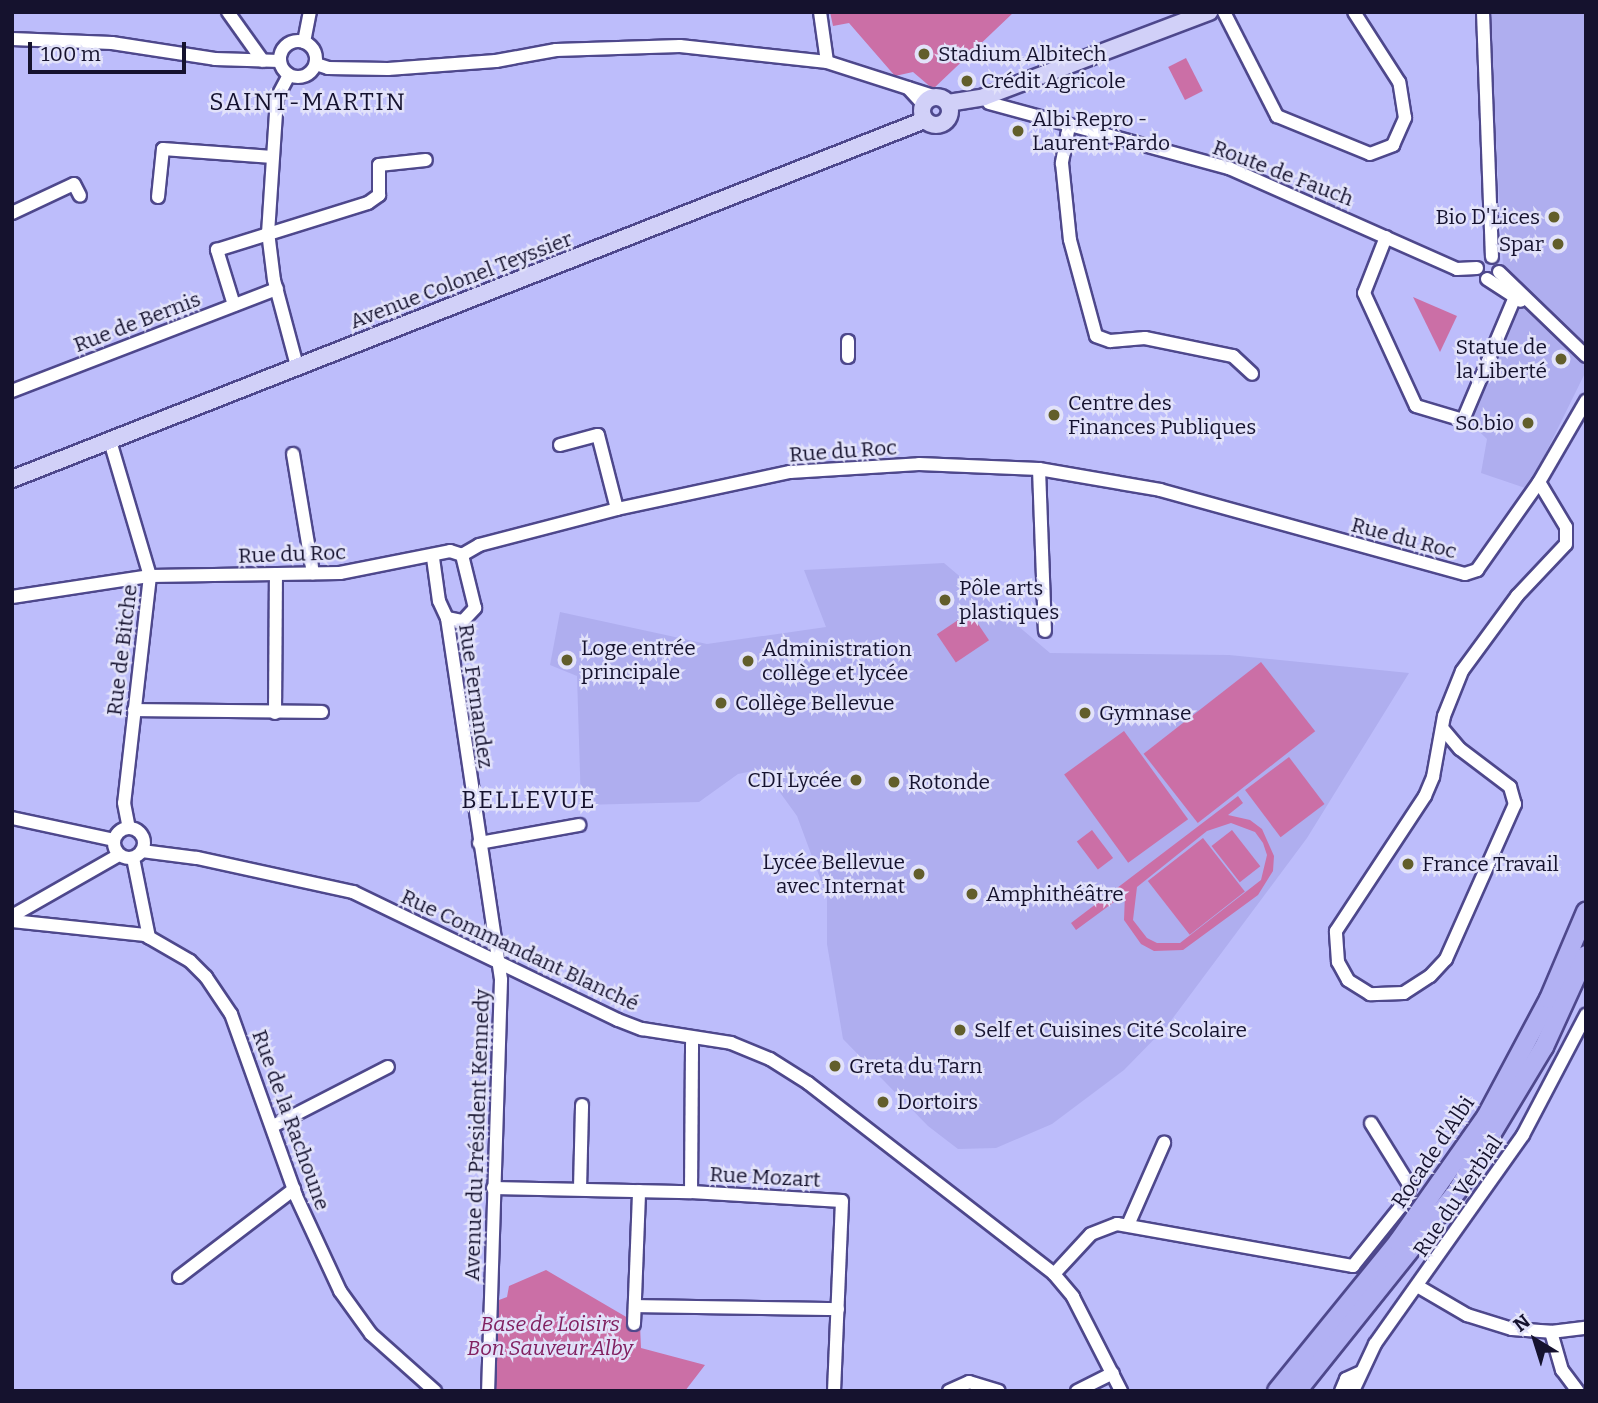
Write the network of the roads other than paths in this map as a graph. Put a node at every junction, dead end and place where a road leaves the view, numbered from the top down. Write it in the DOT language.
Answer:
graph roads {
  1 [pos="228,12"];
  2 [pos="310,12"];
  3 [pos="820,12"];
  4 [pos="1209,12"];
  5 [pos="1224,12"];
  6 [pos="1354,12"];
  7 [pos="1483,12"];
  8 [pos="12,39"];
  9 [pos="304,42"];
  10 [pos="263,61"];
  11 [pos="280,61"];
  12 [pos="827,62"];
  13 [pos="316,64"];
  14 [pos="289,75"];
  15 [pos="1009,87"];
  16 [pos="989,103"];
  17 [pos="937,109"];
  18 [pos="1069,126"];
  19 [pos="273,157"];
  20 [pos="426,159"];
  21 [pos="80,196"];
  22 [pos="158,197"];
  23 [pos="12,213"];
  24 [pos="268,232"];
  25 [pos="1386,237"];
  26 [pos="1492,257"];
  27 [pos="1477,268"];
  28 [pos="1499,272"];
  29 [pos="1487,279"];
  30 [pos="277,289"];
  31 [pos="1515,297"];
  32 [pos="234,305"];
  33 [pos="1550,321"];
  34 [pos="848,341"];
  35 [pos="1586,356"];
  36 [pos="848,357"];
  37 [pos="298,366"];
  38 [pos="1252,374"];
  39 [pos="12,391"];
  40 [pos="1586,401"];
  41 [pos="110,441"];
  42 [pos="559,445"];
  43 [pos="293,454"];
  44 [pos="1039,468"];
  45 [pos="12,479"];
  46 [pos="1539,482"];
  47 [pos="617,509"];
  48 [pos="462,555"];
  49 [pos="433,558"];
  50 [pos="313,573"];
  51 [pos="276,574"];
  52 [pos="150,576"];
  53 [pos="12,597"];
  54 [pos="447,618"];
  55 [pos="1045,631"];
  56 [pos="134,710"];
  57 [pos="322,712"];
  58 [pos="275,713"];
  59 [pos="1443,729"];
  60 [pos="12,818"];
  61 [pos="579,825"];
  62 [pos="129,828"];
  63 [pos="114,840"];
  64 [pos="479,843"];
  65 [pos="138,854"];
  66 [pos="119,855"];
  67 [pos="1586,912"];
  68 [pos="12,918"];
  69 [pos="149,937"];
  70 [pos="1586,955"];
  71 [pos="499,965"];
  72 [pos="1586,1015"];
  73 [pos="692,1038"];
  74 [pos="388,1067"];
  75 [pos="582,1105"];
  76 [pos="1371,1123"];
  77 [pos="273,1126"];
  78 [pos="1164,1143"];
  79 [pos="493,1188"];
  80 [pos="294,1189"];
  81 [pos="580,1189"];
  82 [pos="639,1191"];
  83 [pos="691,1192"];
  84 [pos="1128,1225"];
  85 [pos="1054,1274"];
  86 [pos="179,1277"];
  87 [pos="1419,1287"];
  88 [pos="637,1306"];
  89 [pos="838,1309"];
  90 [pos="634,1324"];
  91 [pos="1586,1328"];
  92 [pos="1551,1332"];
  93 [pos="1113,1373"];
  94 [pos="1359,1373"];
  95 [pos="435,1391"];
  96 [pos="488,1391"];
  97 [pos="835,1391"];
  98 [pos="949,1391"];
  99 [pos="999,1391"];
  100 [pos="1077,1391"];
  101 [pos="1121,1391"];
  102 [pos="1277,1391"];
  103 [pos="1297,1391"];
  104 [pos="1341,1391"];
  105 [pos="1353,1391"];
  106 [pos="1578,1391"];
  1 -- 10 [label="street"];
  2 -- 9 [label="street"];
  3 -- 12 [label="street"];
  4 -- 15 [label="main road, Avenue Colonel Teyssier"];
  5 -- 6 [label="street"];
  7 -- 26 [label="street"];
  8 -- 10 [label="street"];
  9 -- 11 [label="street"];
  9 -- 13 [label="street"];
  10 -- 11 [label="street"];
  11 -- 14 [label="street"];
  12 -- 13 [label="street"];
  12 -- 17 [label="street"];
  13 -- 14 [label="street"];
  14 -- 19 [label="street"];
  15 -- 16 [label="main road, Avenue Colonel Teyssier"];
  15 -- 17 [label="main road, Avenue Colonel Teyssier"];
  16 -- 17 [label="main road, Avenue Colonel Teyssier"];
  16 -- 18 [label="street, Route de Fauch"];
  17 -- 37 [label="main road, Avenue Colonel Teyssier"];
  18 -- 25 [label="street, Route de Fauch"];
  18 -- 38 [label="street"];
  19 -- 22 [label="street"];
  19 -- 24 [label="street"];
  20 -- 24 [label="street"];
  21 -- 23 [label="street"];
  24 -- 30 [label="street"];
  24 -- 32 [label="street"];
  25 -- 27 [label="street, Route de Fauch"];
  25 -- 31 [label="street"];
  26 -- 27 [label="street"];
  26 -- 28 [label="street"];
  27 -- 29 [label="street"];
  28 -- 29 [label="street"];
  28 -- 33 [label="street"];
  29 -- 31 [label="street"];
  30 -- 32 [label="street, Rue de Bernis"];
  30 -- 37 [label="street"];
  31 -- 33 [label="street"];
  32 -- 39 [label="street, Rue de Bernis"];
  33 -- 35 [label="street"];
  34 -- 36 [label="street"];
  37 -- 41 [label="main road, Avenue Colonel Teyssier"];
  40 -- 46 [label="street, Rue du Roc"];
  41 -- 45 [label="main road, Avenue Colonel Teyssier"];
  41 -- 52 [label="street, Rue de Bitche"];
  42 -- 47 [label="street"];
  43 -- 50 [label="street"];
  44 -- 46 [label="street, Rue du Roc"];
  44 -- 47 [label="street, Rue du Roc"];
  44 -- 55 [label="street"];
  46 -- 59 [label="street"];
  47 -- 48 [label="street, Rue du Roc"];
  48 -- 49 [label="street, Rue du Roc"];
  48 -- 54 [label="street"];
  49 -- 50 [label="street, Rue du Roc"];
  49 -- 54 [label="street, Rue Fernandez"];
  50 -- 51 [label="street, Rue du Roc"];
  51 -- 52 [label="street, Rue du Roc"];
  51 -- 58 [label="street"];
  52 -- 53 [label="street, Rue du Roc"];
  52 -- 56 [label="street, Rue de Bitche"];
  54 -- 64 [label="street, Rue Fernandez"];
  56 -- 58 [label="street"];
  56 -- 62 [label="street, Rue de Bitche"];
  57 -- 58 [label="street"];
  59 -- 59 [label="street"];
  60 -- 63 [label="street"];
  61 -- 64 [label="street"];
  62 -- 63 [label="street"];
  62 -- 65 [label="street"];
  63 -- 66 [label="street"];
  64 -- 71 [label="street, Rue Fernandez"];
  65 -- 66 [label="street, Rue Commandant Blanché"];
  65 -- 69 [label="street"];
  65 -- 71 [label="street, Rue Commandant Blanché"];
  66 -- 68 [label="street"];
  67 -- 102 [label="highway, Rocade d'Albi"];
  68 -- 69 [label="street"];
  69 -- 77 [label="street, Rue de la Rachoune"];
  70 -- 103 [label="highway, Rocade d'Albi"];
  71 -- 73 [label="street, Rue Commandant Blanché"];
  71 -- 79 [label="street, Avenue du Président Kennedy"];
  72 -- 87 [label="street, Rue du Verbial"];
  73 -- 83 [label="street, Rue Mozart"];
  73 -- 85 [label="street, Rue Commandant Blanché"];
  74 -- 77 [label="street"];
  75 -- 81 [label="street"];
  76 -- 84 [label="street"];
  77 -- 80 [label="street, Rue de la Rachoune"];
  78 -- 84 [label="street"];
  79 -- 81 [label="street"];
  79 -- 96 [label="street, Avenue du Président Kennedy"];
  80 -- 86 [label="street"];
  80 -- 95 [label="street, Rue de la Rachoune"];
  81 -- 82 [label="street"];
  82 -- 83 [label="street"];
  82 -- 88 [label="street"];
  83 -- 89 [label="street, Rue Mozart"];
  84 -- 85 [label="street"];
  85 -- 93 [label="street, Rue Commandant Blanché"];
  87 -- 92 [label="street"];
  87 -- 94 [label="street, Rue du Verbial"];
  88 -- 89 [label="street"];
  88 -- 90 [label="street"];
  89 -- 97 [label="street, Rue Mozart"];
  91 -- 92 [label="street"];
  92 -- 106 [label="street"];
  93 -- 100 [label="street"];
  93 -- 101 [label="street, Rue Commandant Blanché"];
  94 -- 104 [label="street"];
  94 -- 105 [label="street, Rue du Verbial"];
  98 -- 99 [label="street"];
}
